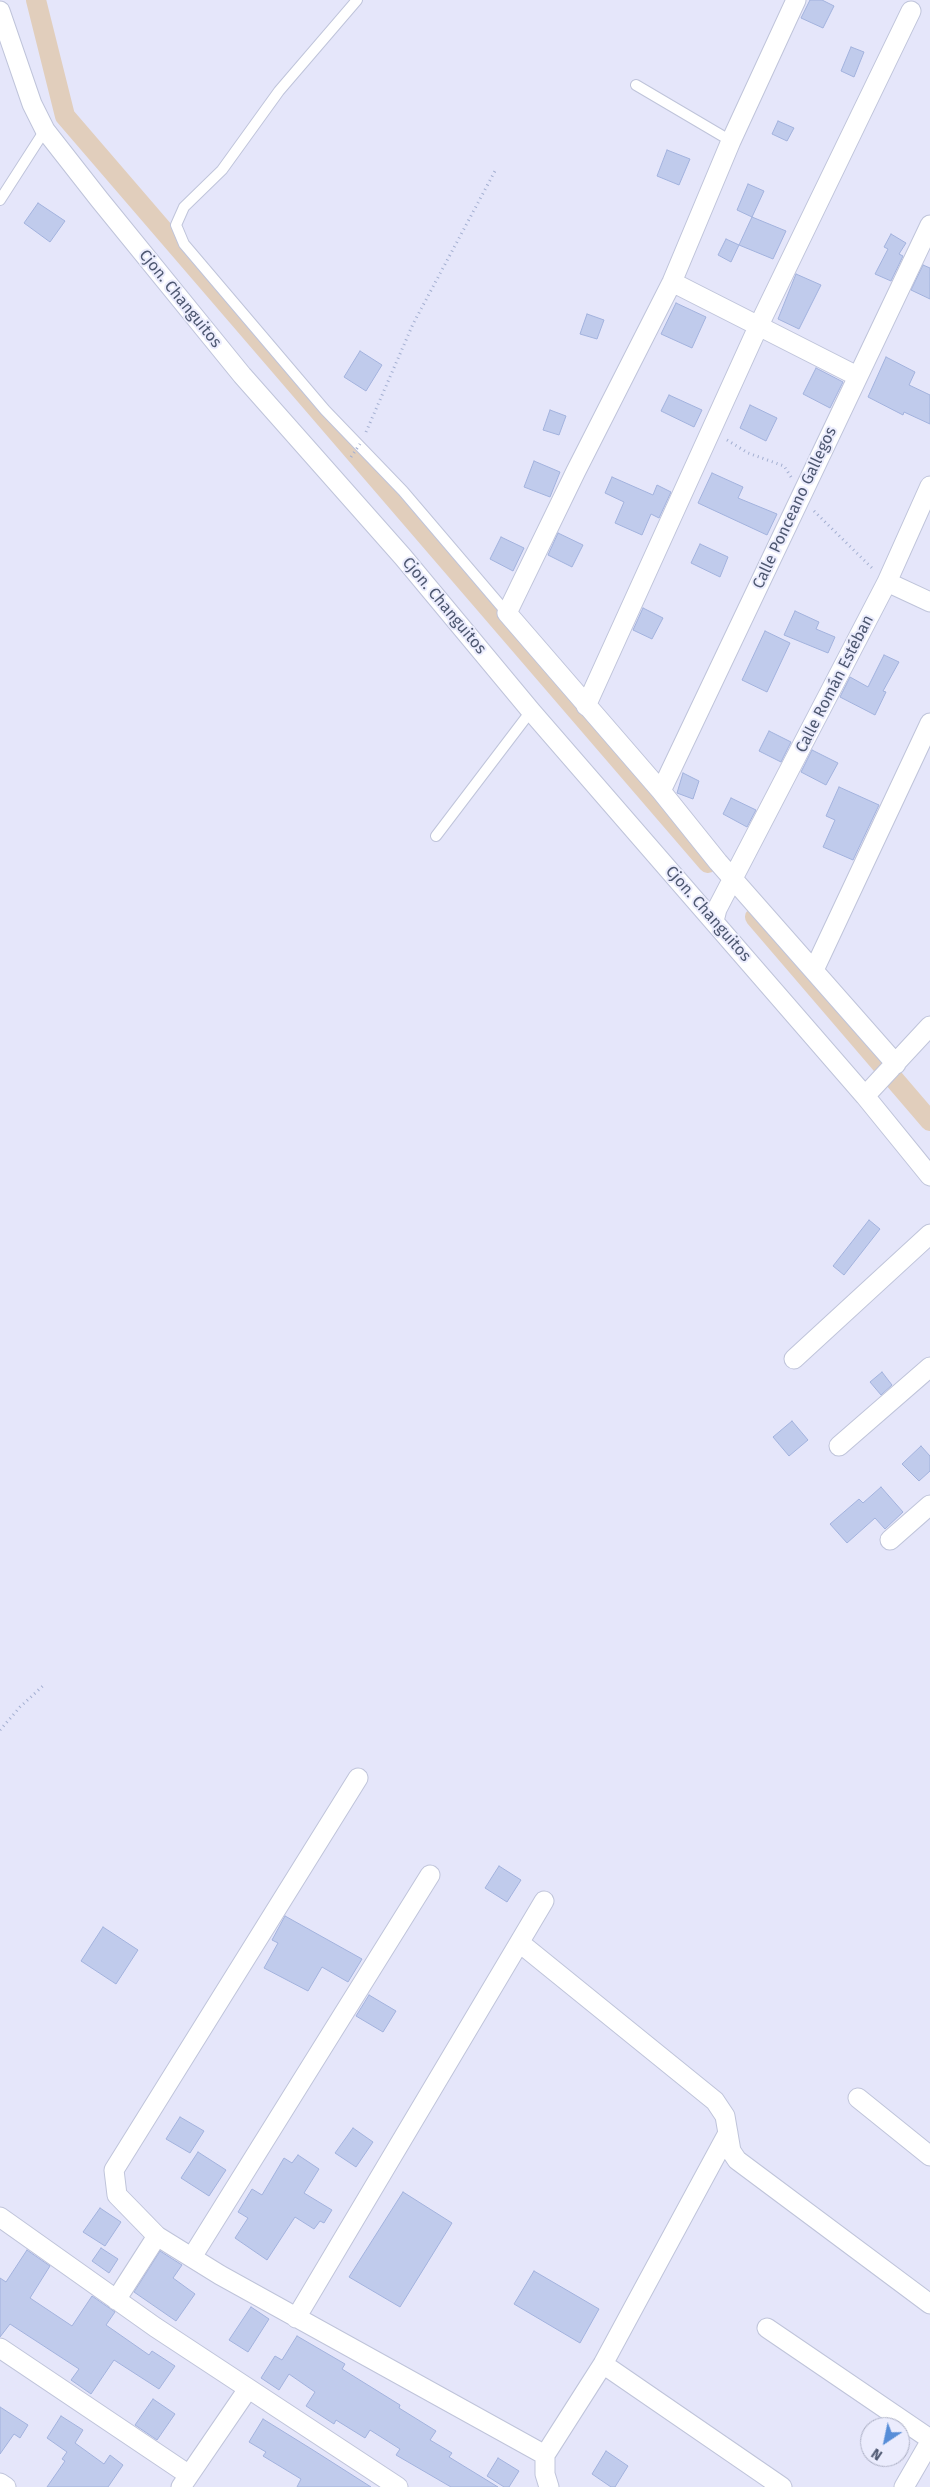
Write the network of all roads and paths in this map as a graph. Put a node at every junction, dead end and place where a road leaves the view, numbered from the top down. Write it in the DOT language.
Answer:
graph roads {
  1 [pos="358,0"];
  2 [pos="796,0"];
  3 [pos="0,11"];
  4 [pos="911,11"];
  5 [pos="636,85"];
  6 [pos="45,130"];
  7 [pos="731,140"];
  8 [pos="495,171"];
  9 [pos="0,200"];
  10 [pos="930,225"];
  11 [pos="672,282"];
  12 [pos="758,327"];
  13 [pos="857,376"];
  14 [pos="351,457"];
  15 [pos="930,486"];
  16 [pos="887,582"];
  17 [pos="930,602"];
  18 [pos="507,613"];
  19 [pos="586,706"];
  20 [pos="531,711"];
  21 [pos="930,723"];
  22 [pos="661,791"];
  23 [pos="436,836"];
  24 [pos="732,882"];
  25 [pos="716,915"];
  26 [pos="814,970"];
  27 [pos="930,1026"];
  28 [pos="893,1068"];
  29 [pos="870,1091"];
  30 [pos="930,1176"];
  31 [pos="930,1234"];
  32 [pos="794,1359"];
  33 [pos="930,1367"];
  34 [pos="839,1446"];
  35 [pos="930,1505"];
  36 [pos="890,1540"];
  37 [pos="45,1684"];
  38 [pos="0,1730"];
  39 [pos="358,1778"];
  40 [pos="430,1875"];
  41 [pos="544,1901"];
  42 [pos="520,1943"];
  43 [pos="858,2098"];
  44 [pos="728,2133"];
  45 [pos="930,2156"];
  46 [pos="0,2217"];
  47 [pos="157,2236"];
  48 [pos="192,2257"];
  49 [pos="116,2300"];
  50 [pos="930,2304"];
  51 [pos="296,2318"];
  52 [pos="767,2328"];
  53 [pos="0,2348"];
  54 [pos="603,2364"];
  55 [pos="248,2389"];
  56 [pos="930,2440"];
  57 [pos="545,2454"];
  58 [pos="185,2481"];
  59 [pos="0,2483"];
  60 [pos="6,2487"];
  61 [pos="398,2487"];
  62 [pos="549,2487"];
  63 [pos="782,2487"];
  64 [pos="904,2487"];
  1 -- 18 [label="lane"];
  2 -- 7 [label="street"];
  3 -- 6 [label="street, Cjon. Changuitos"];
  4 -- 12 [label="street"];
  5 -- 7 [label="lane"];
  6 -- 9 [label="lane"];
  6 -- 20 [label="street, Cjon. Changuitos"];
  7 -- 11 [label="street"];
  8 -- 14 [label="path, bridge"];
  10 -- 13 [label="street, Calle Ponceano Gallegos"];
  11 -- 12 [label="street"];
  11 -- 18 [label="street"];
  12 -- 13 [label="street"];
  12 -- 19 [label="street"];
  13 -- 22 [label="street, Calle Ponceano Gallegos"];
  15 -- 16 [label="street, Calle Román Estéban"];
  16 -- 17 [label="street"];
  16 -- 24 [label="street, Calle Román Estéban"];
  18 -- 19 [label="street"];
  19 -- 22 [label="street"];
  20 -- 23 [label="lane"];
  20 -- 25 [label="street, Cjon. Changuitos"];
  21 -- 26 [label="street"];
  22 -- 24 [label="street"];
  24 -- 25 [label="street, Calle Román Estéban"];
  24 -- 26 [label="street"];
  25 -- 29 [label="street, Cjon. Changuitos"];
  26 -- 28 [label="street"];
  27 -- 28 [label="street"];
  28 -- 29 [label="street"];
  29 -- 30 [label="street, Cjon. Changuitos"];
  31 -- 32 [label="street"];
  33 -- 34 [label="street"];
  35 -- 36 [label="street"];
  37 -- 38 [label="path"];
  39 -- 47 [label="street"];
  40 -- 48 [label="street"];
  41 -- 42 [label="street"];
  42 -- 44 [label="street"];
  42 -- 51 [label="street"];
  43 -- 45 [label="street"];
  44 -- 50 [label="street"];
  44 -- 54 [label="street"];
  46 -- 49 [label="street"];
  47 -- 48 [label="street"];
  47 -- 49 [label="street"];
  48 -- 51 [label="street"];
  49 -- 55 [label="street"];
  51 -- 57 [label="street"];
  52 -- 56 [label="street"];
  53 -- 58 [label="street"];
  54 -- 57 [label="street"];
  54 -- 63 [label="street"];
  55 -- 58 [label="street"];
  55 -- 61 [label="street"];
  56 -- 64 [label="street"];
  57 -- 62 [label="street"];
  59 -- 60 [label="street"];
}
